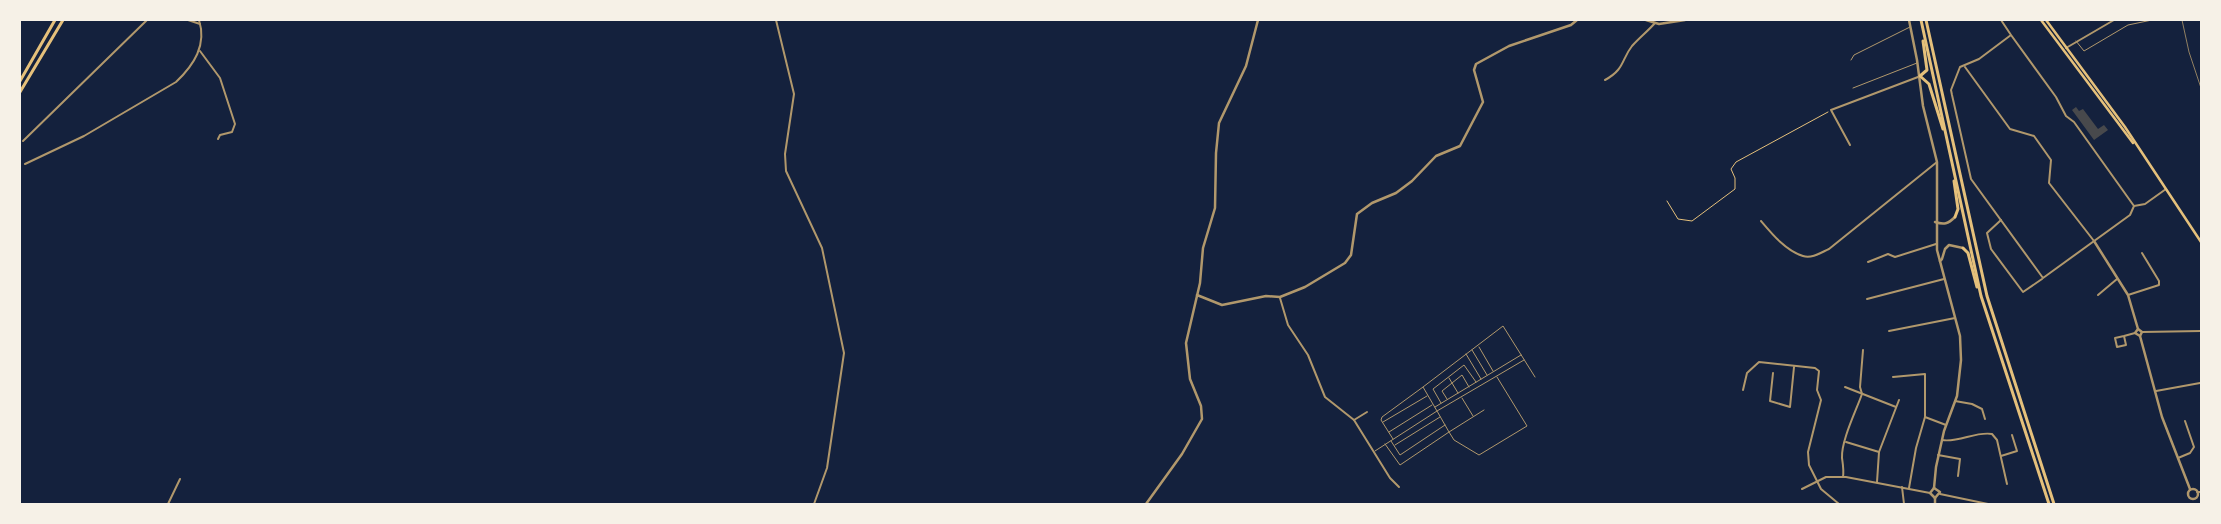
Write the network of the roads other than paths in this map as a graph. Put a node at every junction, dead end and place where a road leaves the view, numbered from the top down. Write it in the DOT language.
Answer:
graph roads {
  1 [pos="55,20"];
  2 [pos="63,20"];
  3 [pos="147,20"];
  4 [pos="188,20"];
  5 [pos="199,20"];
  6 [pos="776,20"];
  7 [pos="1258,20"];
  8 [pos="1577,20"];
  9 [pos="1646,20"];
  10 [pos="1684,20"];
  11 [pos="1909,20"];
  12 [pos="1920,20"];
  13 [pos="1926,20"];
  14 [pos="2001,20"];
  15 [pos="2041,20"];
  16 [pos="2046,20"];
  17 [pos="2114,20"];
  18 [pos="2152,20"];
  19 [pos="1655,23"];
  20 [pos="200,24"];
  21 [pos="1911,27"];
  22 [pos="2010,36"];
  23 [pos="2076,41"];
  24 [pos="2065,49"];
  25 [pos="200,51"];
  26 [pos="1851,60"];
  27 [pos="1918,63"];
  28 [pos="1964,66"];
  29 [pos="1920,76"];
  30 [pos="1605,80"];
  31 [pos="20,81"];
  32 [pos="1853,88"];
  33 [pos="20,92"];
  34 [pos="218,139"];
  35 [pos="23,141"];
  36 [pos="1850,145"];
  37 [pos="1951,158"];
  38 [pos="1937,162"];
  39 [pos="26,164"];
  40 [pos="1953,168"];
  41 [pos="2166,189"];
  42 [pos="2134,206"];
  43 [pos="1955,217"];
  44 [pos="2001,220"];
  45 [pos="1761,221"];
  46 [pos="1935,222"];
  47 [pos="2094,241"];
  48 [pos="2201,242"];
  49 [pos="1936,244"];
  50 [pos="1964,248"];
  51 [pos="2142,253"];
  52 [pos="1940,261"];
  53 [pos="1868,262"];
  54 [pos="2043,278"];
  55 [pos="2118,278"];
  56 [pos="1944,279"];
  57 [pos="2128,294"];
  58 [pos="1197,295"];
  59 [pos="2098,295"];
  60 [pos="1981,296"];
  61 [pos="1280,297"];
  62 [pos="1867,299"];
  63 [pos="1955,318"];
  64 [pos="2138,329"];
  65 [pos="1889,331"];
  66 [pos="2201,331"];
  67 [pos="2142,332"];
  68 [pos="2135,333"];
  69 [pos="2124,336"];
  70 [pos="2140,336"];
  71 [pos="1478,345"];
  72 [pos="1472,350"];
  73 [pos="1863,350"];
  74 [pos="1466,354"];
  75 [pos="1521,355"];
  76 [pos="1524,360"];
  77 [pos="1794,367"];
  78 [pos="1494,372"];
  79 [pos="1773,373"];
  80 [pos="1487,376"];
  81 [pos="1496,376"];
  82 [pos="1448,377"];
  83 [pos="1535,377"];
  84 [pos="1893,377"];
  85 [pos="1481,379"];
  86 [pos="1476,382"];
  87 [pos="2200,382"];
  88 [pos="1452,383"];
  89 [pos="1469,387"];
  90 [pos="1845,387"];
  91 [pos="1423,388"];
  92 [pos="1743,390"];
  93 [pos="2155,392"];
  94 [pos="1458,393"];
  95 [pos="1862,394"];
  96 [pos="1428,396"];
  97 [pos="1461,397"];
  98 [pos="1447,400"];
  99 [pos="1899,400"];
  100 [pos="1955,401"];
  101 [pos="1441,404"];
  102 [pos="1433,405"];
  103 [pos="1435,407"];
  104 [pos="1896,408"];
  105 [pos="1484,410"];
  106 [pos="1437,411"];
  107 [pos="1367,412"];
  108 [pos="1440,417"];
  109 [pos="1474,417"];
  110 [pos="1925,418"];
  111 [pos="1985,419"];
  112 [pos="1354,420"];
  113 [pos="2185,421"];
  114 [pos="1382,423"];
  115 [pos="1445,425"];
  116 [pos="1946,425"];
  117 [pos="1388,432"];
  118 [pos="1449,432"];
  119 [pos="2012,435"];
  120 [pos="1392,440"];
  121 [pos="1942,440"];
  122 [pos="1846,442"];
  123 [pos="1385,444"];
  124 [pos="1394,446"];
  125 [pos="1374,451"];
  126 [pos="1879,452"];
  127 [pos="1938,455"];
  128 [pos="2001,456"];
  129 [pos="2178,458"];
  130 [pos="1958,476"];
  131 [pos="1843,477"];
  132 [pos="180,479"];
  133 [pos="1817,480"];
  134 [pos="1877,482"];
  135 [pos="2007,484"];
  136 [pos="1902,487"];
  137 [pos="1399,488"];
  138 [pos="1934,488"];
  139 [pos="1802,489"];
  140 [pos="1909,489"];
  141 [pos="2190,489"];
  142 [pos="2199,492"];
  143 [pos="1930,493"];
  144 [pos="1940,494"];
  145 [pos="1935,498"];
  146 [pos="2194,498"];
  147 [pos="1978,503"];
  148 [pos="168,504"];
  149 [pos="814,504"];
  150 [pos="1146,504"];
  151 [pos="1839,504"];
  152 [pos="1904,504"];
  153 [pos="1935,504"];
  154 [pos="1988,504"];
  155 [pos="2049,504"];
  156 [pos="2054,504"];
  157 [pos="2196,504"];
  1 -- 31 [label="main road"];
  2 -- 33 [label="main road"];
  3 -- 35 [label="street"];
  4 -- 20 [label="street"];
  5 -- 20 [label="street"];
  6 -- 149 [label="street"];
  7 -- 58 [label="street"];
  8 -- 61 [label="street"];
  9 -- 19 [label="street"];
  10 -- 19 [label="street"];
  11 -- 21 [label="street"];
  12 -- 29 [label="main road"];
  12 -- 37 [label="main road"];
  13 -- 156 [label="main road"];
  14 -- 22 [label="street"];
  15 -- 24 [label="main road"];
  16 -- 24 [label="main road"];
  17 -- 23 [label="street"];
  18 -- 23 [label="street"];
  19 -- 30 [label="street"];
  20 -- 25 [label="street"];
  21 -- 26 [label="street"];
  21 -- 27 [label="street"];
  22 -- 28 [label="street"];
  22 -- 42 [label="street"];
  23 -- 24 [label="street"];
  24 -- 41 [label="main road"];
  25 -- 34 [label="street"];
  25 -- 39 [label="street"];
  27 -- 29 [label="street"];
  27 -- 32 [label="street"];
  28 -- 44 [label="street"];
  28 -- 47 [label="street"];
  29 -- 36 [label="street"];
  29 -- 37 [label="main road"];
  29 -- 38 [label="street"];
  37 -- 40 [label="main road"];
  38 -- 45 [label="street"];
  38 -- 46 [label="street"];
  40 -- 43 [label="main road"];
  40 -- 60 [label="main road"];
  41 -- 42 [label="street"];
  41 -- 48 [label="main road"];
  42 -- 47 [label="street"];
  43 -- 46 [label="street"];
  44 -- 54 [label="street"];
  44 -- 54 [label="street"];
  46 -- 49 [label="street"];
  47 -- 54 [label="street"];
  47 -- 55 [label="street"];
  49 -- 52 [label="street"];
  49 -- 53 [label="street"];
  50 -- 52 [label="street"];
  50 -- 60 [label="main road"];
  51 -- 57 [label="street"];
  52 -- 56 [label="street"];
  55 -- 57 [label="street"];
  55 -- 59 [label="street"];
  56 -- 62 [label="street"];
  56 -- 63 [label="street"];
  57 -- 64 [label="street"];
  58 -- 61 [label="street"];
  58 -- 150 [label="street"];
  60 -- 155 [label="main road"];
  61 -- 112 [label="street"];
  63 -- 65 [label="street"];
  63 -- 100 [label="street"];
  64 -- 67 [label="street"];
  64 -- 68 [label="street"];
  66 -- 67 [label="street"];
  67 -- 70 [label="street"];
  68 -- 69 [label="street"];
  68 -- 70 [label="street"];
  69 -- 69 [label="street"];
  70 -- 93 [label="street"];
  71 -- 72 [label="street"];
  71 -- 75 [label="street"];
  71 -- 78 [label="street"];
  72 -- 74 [label="street"];
  72 -- 80 [label="street"];
  73 -- 95 [label="street"];
  74 -- 85 [label="street"];
  74 -- 91 [label="street"];
  75 -- 76 [label="street"];
  75 -- 78 [label="street"];
  76 -- 81 [label="street"];
  76 -- 83 [label="street"];
  77 -- 79 [label="street"];
  77 -- 92 [label="street"];
  77 -- 133 [label="street"];
  78 -- 80 [label="street"];
  80 -- 85 [label="street"];
  81 -- 97 [label="street"];
  81 -- 118 [label="street"];
  82 -- 86 [label="street"];
  82 -- 88 [label="street"];
  82 -- 101 [label="street"];
  84 -- 110 [label="street"];
  85 -- 86 [label="street"];
  86 -- 89 [label="street"];
  87 -- 93 [label="street"];
  88 -- 89 [label="street"];
  88 -- 94 [label="street"];
  88 -- 98 [label="street"];
  89 -- 94 [label="street"];
  90 -- 95 [label="street"];
  91 -- 96 [label="street"];
  91 -- 114 [label="street"];
  93 -- 129 [label="street"];
  94 -- 98 [label="street"];
  95 -- 104 [label="street"];
  95 -- 122 [label="street"];
  96 -- 102 [label="street"];
  96 -- 114 [label="street"];
  97 -- 106 [label="street"];
  97 -- 109 [label="street"];
  98 -- 101 [label="street"];
  99 -- 104 [label="street"];
  100 -- 111 [label="street"];
  100 -- 116 [label="street"];
  101 -- 103 [label="street"];
  102 -- 103 [label="street"];
  102 -- 117 [label="street"];
  103 -- 106 [label="street"];
  104 -- 126 [label="street"];
  105 -- 109 [label="street"];
  106 -- 108 [label="street"];
  106 -- 120 [label="street"];
  107 -- 112 [label="street"];
  108 -- 115 [label="street"];
  108 -- 124 [label="street"];
  109 -- 118 [label="street"];
  110 -- 116 [label="street"];
  110 -- 140 [label="street"];
  112 -- 125 [label="street"];
  113 -- 129 [label="street"];
  114 -- 117 [label="street"];
  115 -- 118 [label="street"];
  115 -- 124 [label="street"];
  116 -- 121 [label="street"];
  117 -- 120 [label="street"];
  118 -- 123 [label="street"];
  119 -- 128 [label="street"];
  120 -- 123 [label="street"];
  120 -- 124 [label="street"];
  121 -- 127 [label="street"];
  121 -- 128 [label="street"];
  122 -- 126 [label="street"];
  122 -- 131 [label="street"];
  123 -- 125 [label="street"];
  125 -- 137 [label="street"];
  126 -- 134 [label="street"];
  127 -- 130 [label="street"];
  127 -- 138 [label="street"];
  128 -- 135 [label="street"];
  129 -- 141 [label="street"];
  131 -- 133 [label="street"];
  131 -- 134 [label="street"];
  132 -- 148 [label="street"];
  133 -- 139 [label="street"];
  133 -- 151 [label="street"];
  134 -- 136 [label="street"];
  136 -- 140 [label="street"];
  136 -- 152 [label="street"];
  138 -- 143 [label="street"];
  138 -- 144 [label="street"];
  140 -- 143 [label="street"];
  141 -- 142 [label="street"];
  141 -- 146 [label="street"];
  142 -- 146 [label="street"];
  143 -- 145 [label="street"];
  144 -- 145 [label="street"];
  144 -- 147 [label="street"];
  145 -- 153 [label="street"];
  146 -- 157 [label="street"];
  147 -- 154 [label="street"];
}
